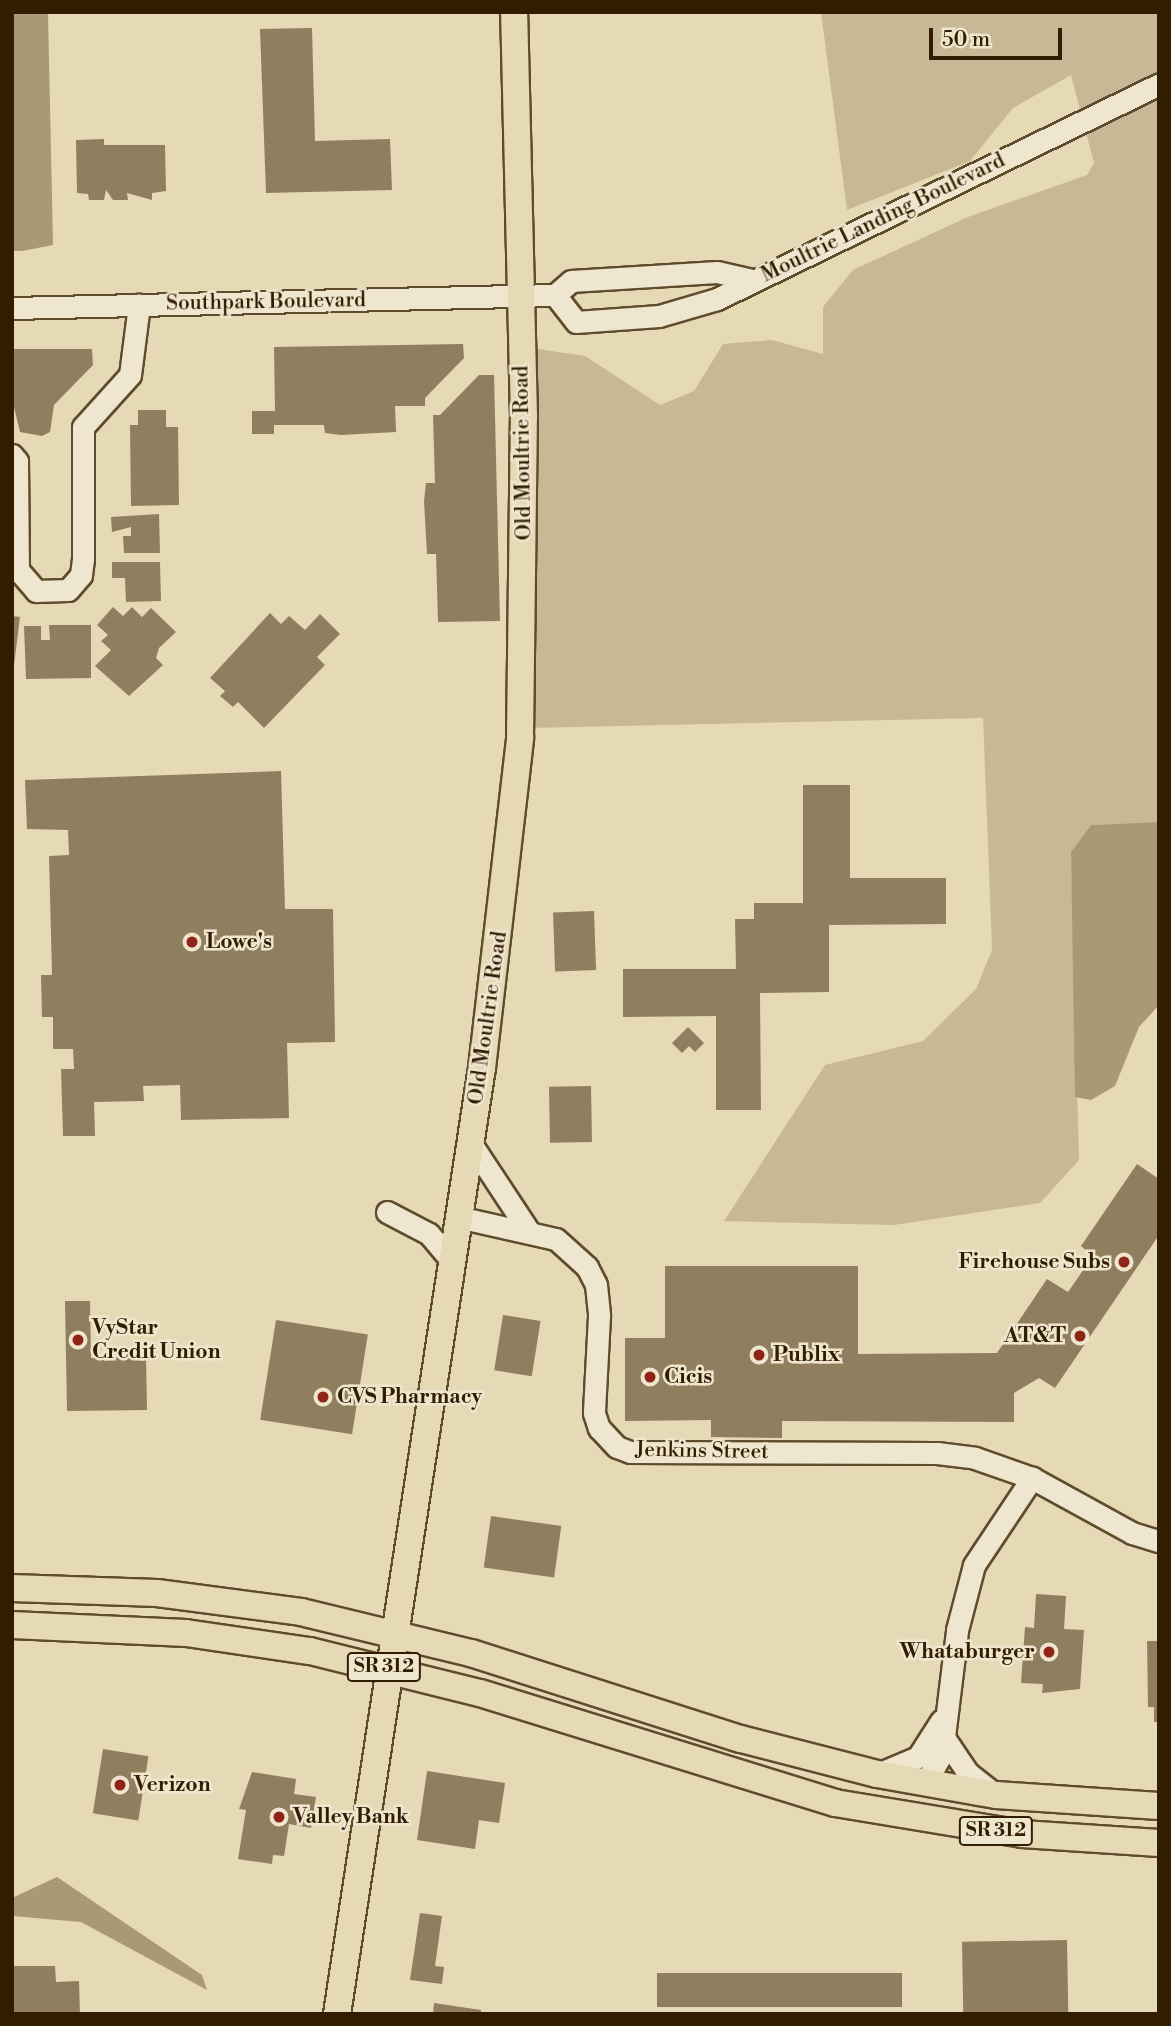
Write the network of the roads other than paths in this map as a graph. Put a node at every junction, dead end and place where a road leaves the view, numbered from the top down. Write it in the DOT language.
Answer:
graph roads {
  1 [pos="514,12"];
  2 [pos="1159,84"];
  3 [pos="752,280"];
  4 [pos="520,294"];
  5 [pos="555,295"];
  6 [pos="139,305"];
  7 [pos="12,308"];
  8 [pos="12,455"];
  9 [pos="470,1142"];
  10 [pos="387,1212"];
  11 [pos="458,1217"];
  12 [pos="530,1233"];
  13 [pos="452,1261"];
  14 [pos="1032,1478"];
  15 [pos="1159,1541"];
  16 [pos="12,1588"];
  17 [pos="12,1625"];
  18 [pos="395,1632"];
  19 [pos="389,1668"];
  20 [pos="942,1728"];
  21 [pos="877,1774"];
  22 [pos="925,1783"];
  23 [pos="996,1795"];
  24 [pos="835,1803"];
  25 [pos="1159,1806"];
  26 [pos="1159,1843"];
  27 [pos="337,2014"];
  1 -- 4 [label="main road, Old Moultrie Road"];
  2 -- 3 [label="street, Moultrie Landing Boulevard"];
  3 -- 5 [label="street, Moultrie Landing Boulevard"];
  3 -- 5 [label="street"];
  4 -- 5 [label="street, Southpark Boulevard"];
  4 -- 6 [label="street, Southpark Boulevard"];
  4 -- 9 [label="main road, Old Moultrie Road"];
  6 -- 7 [label="street, Southpark Boulevard"];
  6 -- 8 [label="street"];
  9 -- 11 [label="main road, Old Moultrie Road"];
  9 -- 12 [label="street"];
  10 -- 13 [label="street"];
  11 -- 12 [label="street, Jenkins Street"];
  11 -- 13 [label="main road, Old Moultrie Road"];
  12 -- 14 [label="street, Jenkins Street"];
  13 -- 18 [label="main road, Old Moultrie Road"];
  14 -- 15 [label="street"];
  14 -- 20 [label="street"];
  16 -- 18 [label="main road, SR 312"];
  17 -- 19 [label="main road, SR 312"];
  18 -- 19 [label="main road, Old Moultrie Road"];
  18 -- 21 [label="main road, SR 312"];
  19 -- 24 [label="main road, SR 312"];
  19 -- 27 [label="main road, Old Moultrie Road"];
  20 -- 21 [label="street"];
  20 -- 22 [label="street"];
  20 -- 23 [label="street"];
  21 -- 22 [label="main road, SR 312"];
  22 -- 23 [label="main road, SR 312"];
  22 -- 24 [label="main road"];
  23 -- 25 [label="main road, SR 312"];
  24 -- 26 [label="main road, SR 312"];
}
